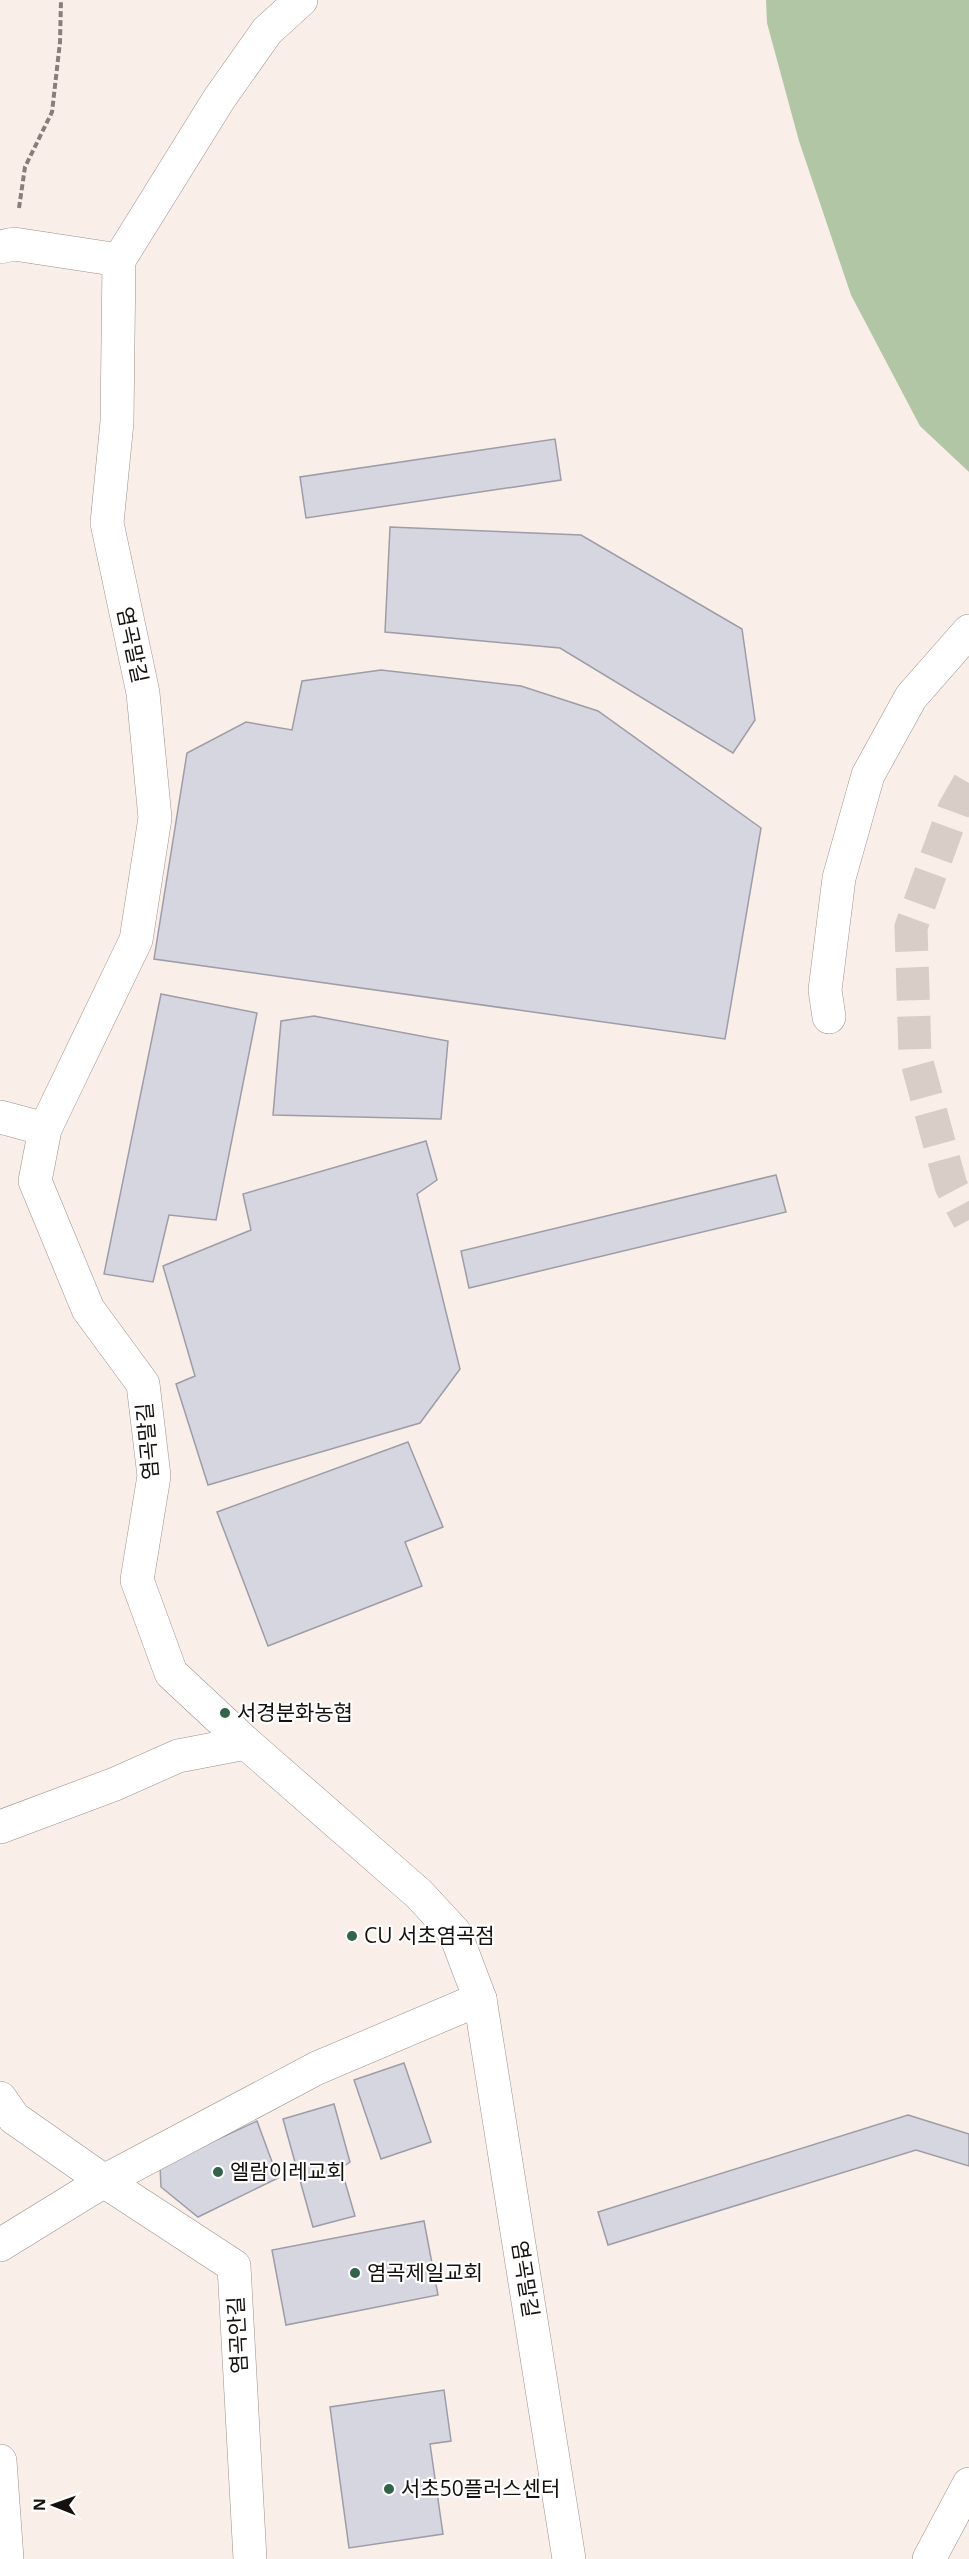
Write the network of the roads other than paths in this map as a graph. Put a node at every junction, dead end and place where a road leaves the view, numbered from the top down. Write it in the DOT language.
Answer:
graph roads {
  1 [pos="301,0"];
  2 [pos="7,245"];
  3 [pos="119,260"];
  4 [pos="969,631"];
  5 [pos="829,1017"];
  6 [pos="0,1117"];
  7 [pos="45,1129"];
  8 [pos="246,1743"];
  9 [pos="0,1827"];
  10 [pos="480,1999"];
  11 [pos="0,2098"];
  12 [pos="104,2181"];
  13 [pos="0,2245"];
  14 [pos="0,2462"];
  15 [pos="969,2484"];
  16 [pos="7,2559"];
  17 [pos="250,2559"];
  18 [pos="569,2559"];
  19 [pos="929,2559"];
  1 -- 3 [label="street"];
  2 -- 3 [label="street"];
  3 -- 7 [label="street, 염곡말길"];
  4 -- 5 [label="street"];
  6 -- 7 [label="street"];
  7 -- 8 [label="street, 염곡말길"];
  8 -- 9 [label="street"];
  8 -- 10 [label="street, 염곡말길"];
  10 -- 12 [label="street"];
  10 -- 18 [label="street, 염곡말길"];
  11 -- 12 [label="street, 염곡안길"];
  12 -- 13 [label="street"];
  12 -- 17 [label="street, 염곡안길"];
  14 -- 16 [label="street"];
  15 -- 19 [label="street"];
}
